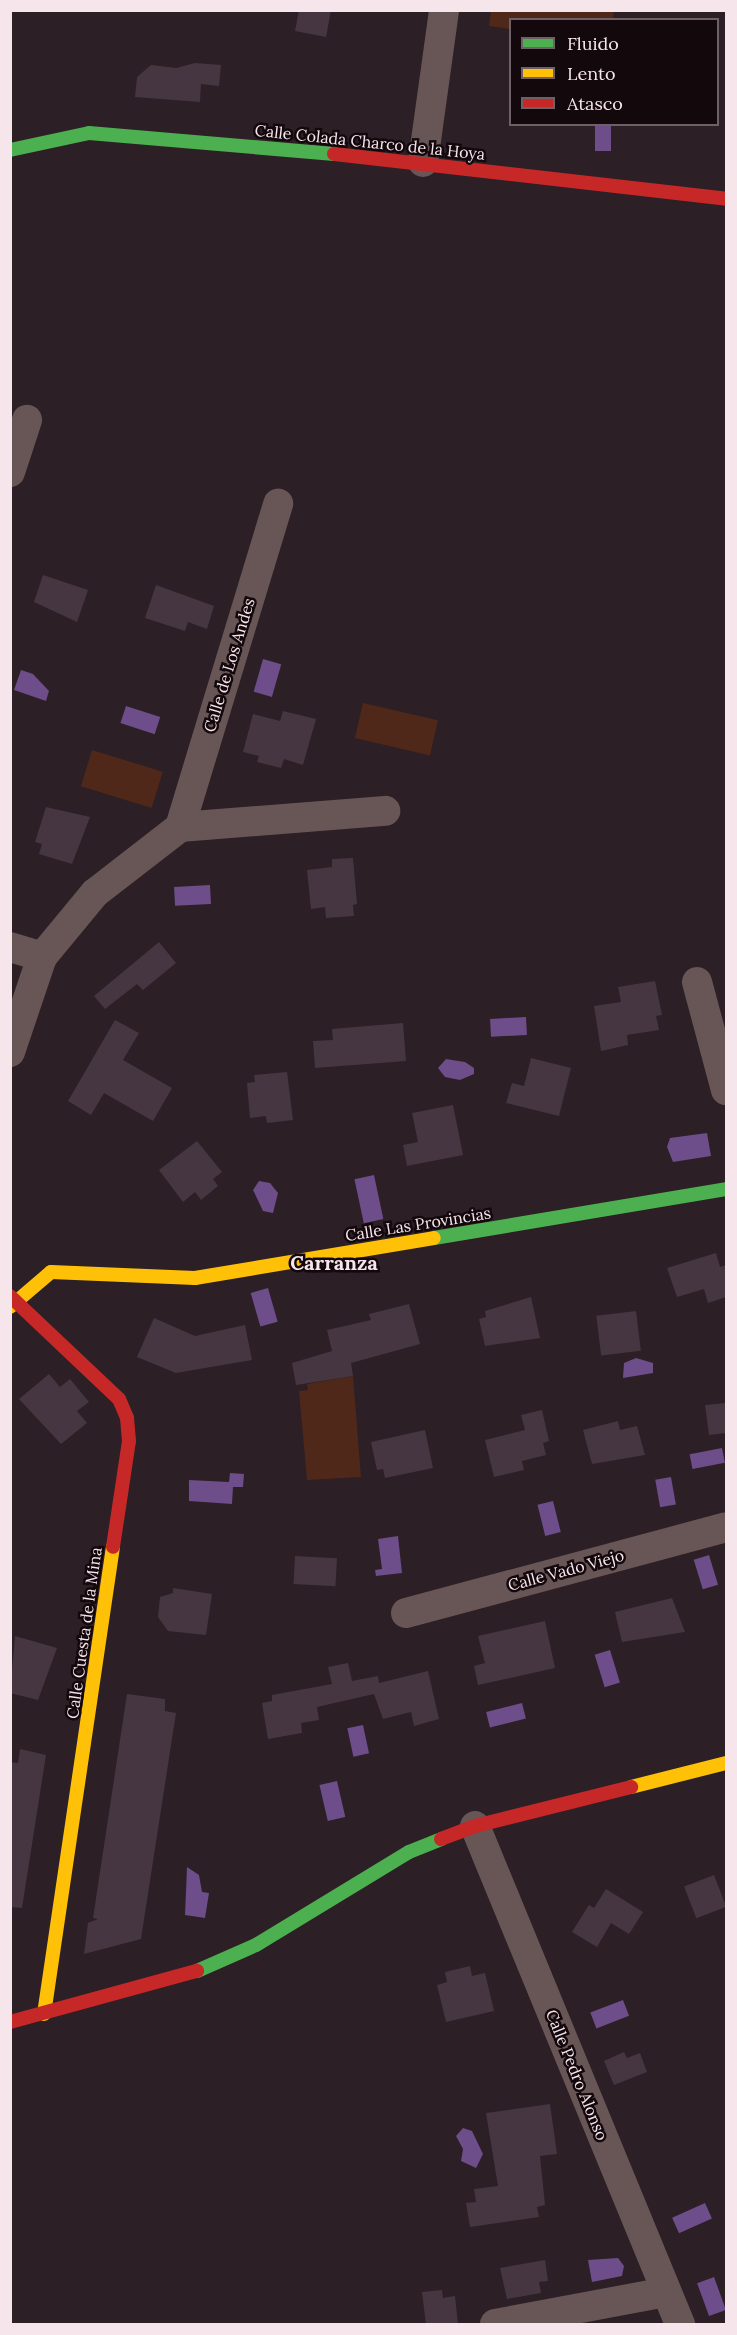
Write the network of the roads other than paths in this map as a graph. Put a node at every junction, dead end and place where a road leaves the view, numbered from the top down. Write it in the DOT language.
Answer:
graph roads {
  1 [pos="444,10"];
  2 [pos="10,150"];
  3 [pos="423,162"];
  4 [pos="726,199"];
  5 [pos="27,420"];
  6 [pos="10,472"];
  7 [pos="278,504"];
  8 [pos="384,811"];
  9 [pos="180,827"];
  10 [pos="10,947"];
  11 [pos="42,957"];
  12 [pos="697,982"];
  13 [pos="10,1052"];
  14 [pos="726,1090"];
  15 [pos="726,1189"];
  16 [pos="13,1301"];
  17 [pos="726,1527"];
  18 [pos="406,1612"];
  19 [pos="726,1763"];
  20 [pos="475,1826"];
  21 [pos="44,2014"];
  22 [pos="10,2022"];
  23 [pos="666,2292"];
  24 [pos="495,2325"];
  25 [pos="680,2325"];
  1 -- 3 [label="street"];
  2 -- 3 [label="street, Calle Colada Charco de la Hoya"];
  3 -- 4 [label="street, Calle Colada Charco de la Hoya"];
  5 -- 6 [label="street"];
  7 -- 9 [label="street, Calle de Los Andes"];
  8 -- 9 [label="street"];
  9 -- 11 [label="street"];
  10 -- 11 [label="street"];
  11 -- 13 [label="street"];
  12 -- 14 [label="street"];
  15 -- 16 [label="street, Calle Las Provincias"];
  16 -- 21 [label="street, Calle Cuesta de la Mina"];
  17 -- 18 [label="street, Calle Vado Viejo"];
  19 -- 20 [label="street"];
  20 -- 21 [label="street"];
  20 -- 23 [label="street, Calle Pedro Alonso"];
  21 -- 22 [label="street"];
  23 -- 24 [label="street"];
  23 -- 25 [label="street, Calle Pedro Alonso"];
}
